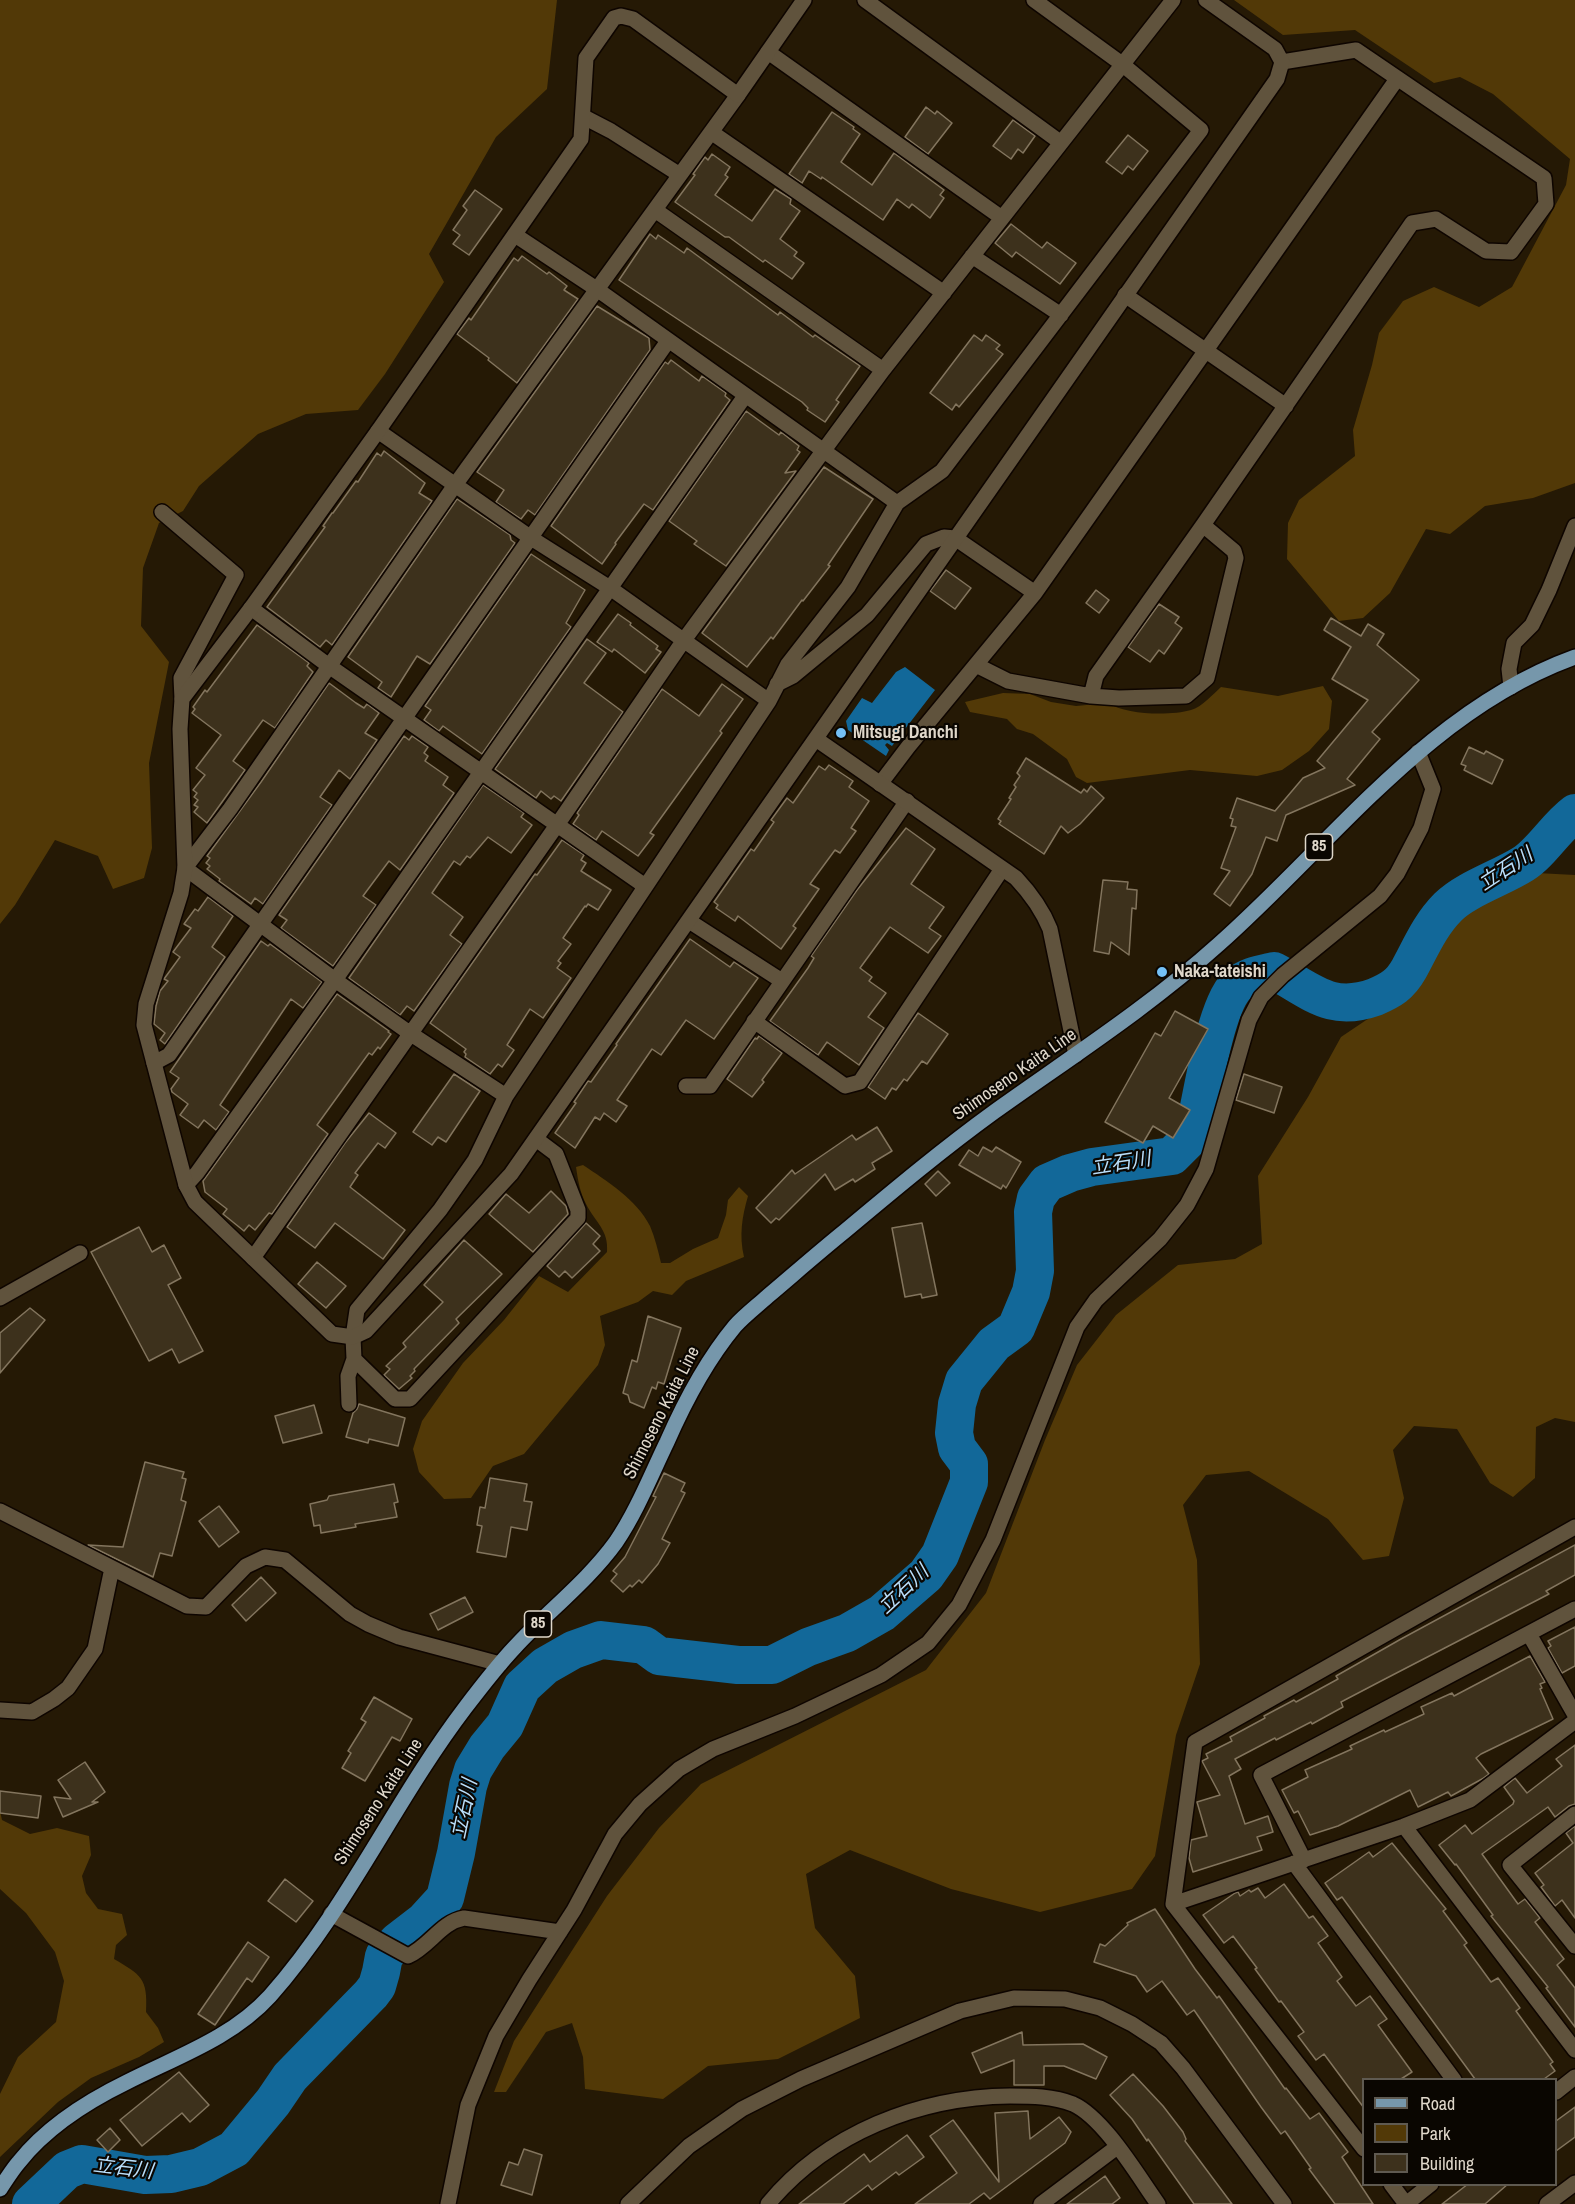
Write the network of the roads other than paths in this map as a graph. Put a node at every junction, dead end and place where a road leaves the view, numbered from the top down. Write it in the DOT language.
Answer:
graph roads {
  1 [pos="804,0"];
  2 [pos="865,0"];
  3 [pos="1034,0"];
  4 [pos="1173,0"];
  5 [pos="1206,0"];
  6 [pos="768,52"];
  7 [pos="1282,62"];
  8 [pos="1122,64"];
  9 [pos="1397,79"];
  10 [pos="738,94"];
  11 [pos="584,117"];
  12 [pos="711,132"];
  13 [pos="1060,142"];
  14 [pos="680,175"];
  15 [pos="655,210"];
  16 [pos="1002,218"];
  17 [pos="515,235"];
  18 [pos="972,256"];
  19 [pos="598,290"];
  20 [pos="944,293"];
  21 [pos="1125,295"];
  22 [pos="1061,315"];
  23 [pos="668,341"];
  24 [pos="1204,350"];
  25 [pos="883,370"];
  26 [pos="745,396"];
  27 [pos="1286,406"];
  28 [pos="378,431"];
  29 [pos="822,451"];
  30 [pos="455,485"];
  31 [pos="897,503"];
  32 [pos="162,512"];
  33 [pos="1203,525"];
  34 [pos="1575,526"];
  35 [pos="531,538"];
  36 [pos="955,538"];
  37 [pos="610,588"];
  38 [pos="1035,593"];
  39 [pos="251,608"];
  40 [pos="684,640"];
  41 [pos="1575,657"];
  42 [pos="976,665"];
  43 [pos="329,666"];
  44 [pos="777,684"];
  45 [pos="1511,687"];
  46 [pos="1091,696"];
  47 [pos="182,699"];
  48 [pos="769,701"];
  49 [pos="404,718"];
  50 [pos="816,739"];
  51 [pos="1418,752"];
  52 [pos="481,772"];
  53 [pos="880,784"];
  54 [pos="907,801"];
  55 [pos="557,825"];
  56 [pos="185,868"];
  57 [pos="1002,869"];
  58 [pos="645,886"];
  59 [pos="689,921"];
  60 [pos="261,925"];
  61 [pos="335,980"];
  62 [pos="782,981"];
  63 [pos="754,1021"];
  64 [pos="411,1034"];
  65 [pos="1076,1055"];
  66 [pos="154,1063"];
  67 [pos="686,1086"];
  68 [pos="506,1096"];
  69 [pos="536,1139"];
  70 [pos="186,1185"];
  71 [pos="80,1253"];
  72 [pos="253,1258"];
  73 [pos="0,1298"];
  74 [pos="353,1337"];
  75 [pos="354,1359"];
  76 [pos="349,1404"];
  77 [pos="0,1510"];
  78 [pos="1575,1527"];
  79 [pos="112,1568"];
  80 [pos="1575,1609"];
  81 [pos="1529,1634"];
  82 [pos="500,1664"];
  83 [pos="0,1710"];
  84 [pos="1575,1715"];
  85 [pos="1575,1721"];
  86 [pos="1575,1814"];
  87 [pos="1404,1826"];
  88 [pos="1299,1861"];
  89 [pos="1173,1904"];
  90 [pos="331,1914"];
  91 [pos="560,1932"];
  92 [pos="1575,1946"];
  93 [pos="1575,2050"];
  94 [pos="1575,2077"];
  95 [pos="1453,2078"];
  96 [pos="1557,2091"];
  97 [pos="1362,2146"];
  98 [pos="1117,2147"];
  99 [pos="1575,2183"];
  100 [pos="1392,2186"];
  101 [pos="1428,2186"];
  102 [pos="0,2189"];
  103 [pos="448,2204"];
  104 [pos="628,2204"];
  105 [pos="768,2204"];
  106 [pos="1041,2204"];
  107 [pos="1158,2204"];
  108 [pos="1284,2204"];
  109 [pos="1547,2204"];
  1 -- 6 [label="street"];
  2 -- 13 [label="street"];
  3 -- 8 [label="street"];
  4 -- 8 [label="street"];
  5 -- 7 [label="street"];
  6 -- 10 [label="street"];
  6 -- 16 [label="street"];
  7 -- 9 [label="street"];
  7 -- 21 [label="street"];
  8 -- 13 [label="street"];
  8 -- 22 [label="street"];
  9 -- 24 [label="street"];
  9 -- 27 [label="street"];
  10 -- 11 [label="street"];
  10 -- 12 [label="street"];
  11 -- 14 [label="street"];
  11 -- 17 [label="street"];
  12 -- 14 [label="street"];
  12 -- 20 [label="street"];
  13 -- 16 [label="street"];
  14 -- 15 [label="street"];
  15 -- 19 [label="street"];
  15 -- 25 [label="street"];
  16 -- 18 [label="street"];
  17 -- 19 [label="street"];
  17 -- 28 [label="street"];
  18 -- 20 [label="street"];
  18 -- 22 [label="street"];
  19 -- 23 [label="street"];
  19 -- 30 [label="street"];
  20 -- 25 [label="street"];
  21 -- 24 [label="street"];
  21 -- 36 [label="street"];
  22 -- 31 [label="street"];
  23 -- 26 [label="street"];
  23 -- 35 [label="street"];
  24 -- 27 [label="street"];
  24 -- 38 [label="street"];
  25 -- 29 [label="street"];
  26 -- 29 [label="street"];
  26 -- 37 [label="street"];
  27 -- 33 [label="street"];
  28 -- 30 [label="street"];
  28 -- 39 [label="street"];
  29 -- 31 [label="street"];
  29 -- 40 [label="street"];
  30 -- 35 [label="street"];
  30 -- 43 [label="street"];
  31 -- 44 [label="street"];
  32 -- 47 [label="street"];
  33 -- 46 [label="street"];
  33 -- 46 [label="street"];
  34 -- 45 [label="street"];
  35 -- 37 [label="street"];
  35 -- 49 [label="street"];
  36 -- 38 [label="street"];
  36 -- 44 [label="street"];
  36 -- 50 [label="street"];
  37 -- 40 [label="street"];
  37 -- 52 [label="street"];
  38 -- 42 [label="street"];
  39 -- 43 [label="street"];
  39 -- 47 [label="street"];
  40 -- 48 [label="street"];
  40 -- 55 [label="street"];
  41 -- 45 [label="main road, Shimoseno Kaita Line / 85"];
  42 -- 46 [label="street"];
  42 -- 53 [label="street"];
  43 -- 49 [label="street"];
  43 -- 56 [label="street"];
  44 -- 48 [label="street"];
  45 -- 51 [label="main road, Shimoseno Kaita Line / 85"];
  47 -- 56 [label="street"];
  48 -- 58 [label="street"];
  49 -- 52 [label="street"];
  49 -- 60 [label="street"];
  50 -- 53 [label="street"];
  50 -- 59 [label="street"];
  51 -- 65 [label="main road, Shimoseno Kaita Line / 85"];
  51 -- 91 [label="street"];
  52 -- 55 [label="street"];
  52 -- 61 [label="street"];
  53 -- 54 [label="street"];
  54 -- 57 [label="street"];
  54 -- 62 [label="street"];
  55 -- 58 [label="street"];
  55 -- 64 [label="street"];
  56 -- 60 [label="street"];
  56 -- 66 [label="street"];
  57 -- 63 [label="street"];
  57 -- 65 [label="street"];
  58 -- 68 [label="street"];
  59 -- 62 [label="street"];
  59 -- 69 [label="street"];
  60 -- 61 [label="street"];
  60 -- 66 [label="street"];
  61 -- 64 [label="street"];
  61 -- 70 [label="street"];
  62 -- 63 [label="street"];
  63 -- 67 [label="street"];
  64 -- 68 [label="street"];
  64 -- 72 [label="street"];
  65 -- 82 [label="main road, Shimoseno Kaita Line / 85"];
  66 -- 70 [label="street"];
  68 -- 74 [label="street"];
  69 -- 74 [label="street"];
  69 -- 75 [label="street"];
  70 -- 72 [label="street"];
  71 -- 73 [label="street"];
  72 -- 74 [label="street"];
  74 -- 75 [label="street"];
  75 -- 76 [label="street"];
  77 -- 79 [label="street"];
  78 -- 89 [label="street"];
  79 -- 82 [label="street"];
  79 -- 83 [label="street"];
  80 -- 81 [label="street"];
  81 -- 84 [label="street"];
  81 -- 88 [label="street"];
  82 -- 90 [label="main road, Shimoseno Kaita Line / 85"];
  85 -- 87 [label="street"];
  86 -- 92 [label="street"];
  87 -- 88 [label="street"];
  87 -- 93 [label="street"];
  88 -- 89 [label="street"];
  88 -- 95 [label="street"];
  89 -- 97 [label="street"];
  90 -- 91 [label="street"];
  90 -- 102 [label="main road, Shimoseno Kaita Line / 85"];
  91 -- 103 [label="street"];
  94 -- 96 [label="street"];
  98 -- 105 [label="street"];
  98 -- 106 [label="street"];
  98 -- 107 [label="street"];
  99 -- 109 [label="street"];
  100 -- 101 [label="street"];
  104 -- 108 [label="street"];
}
